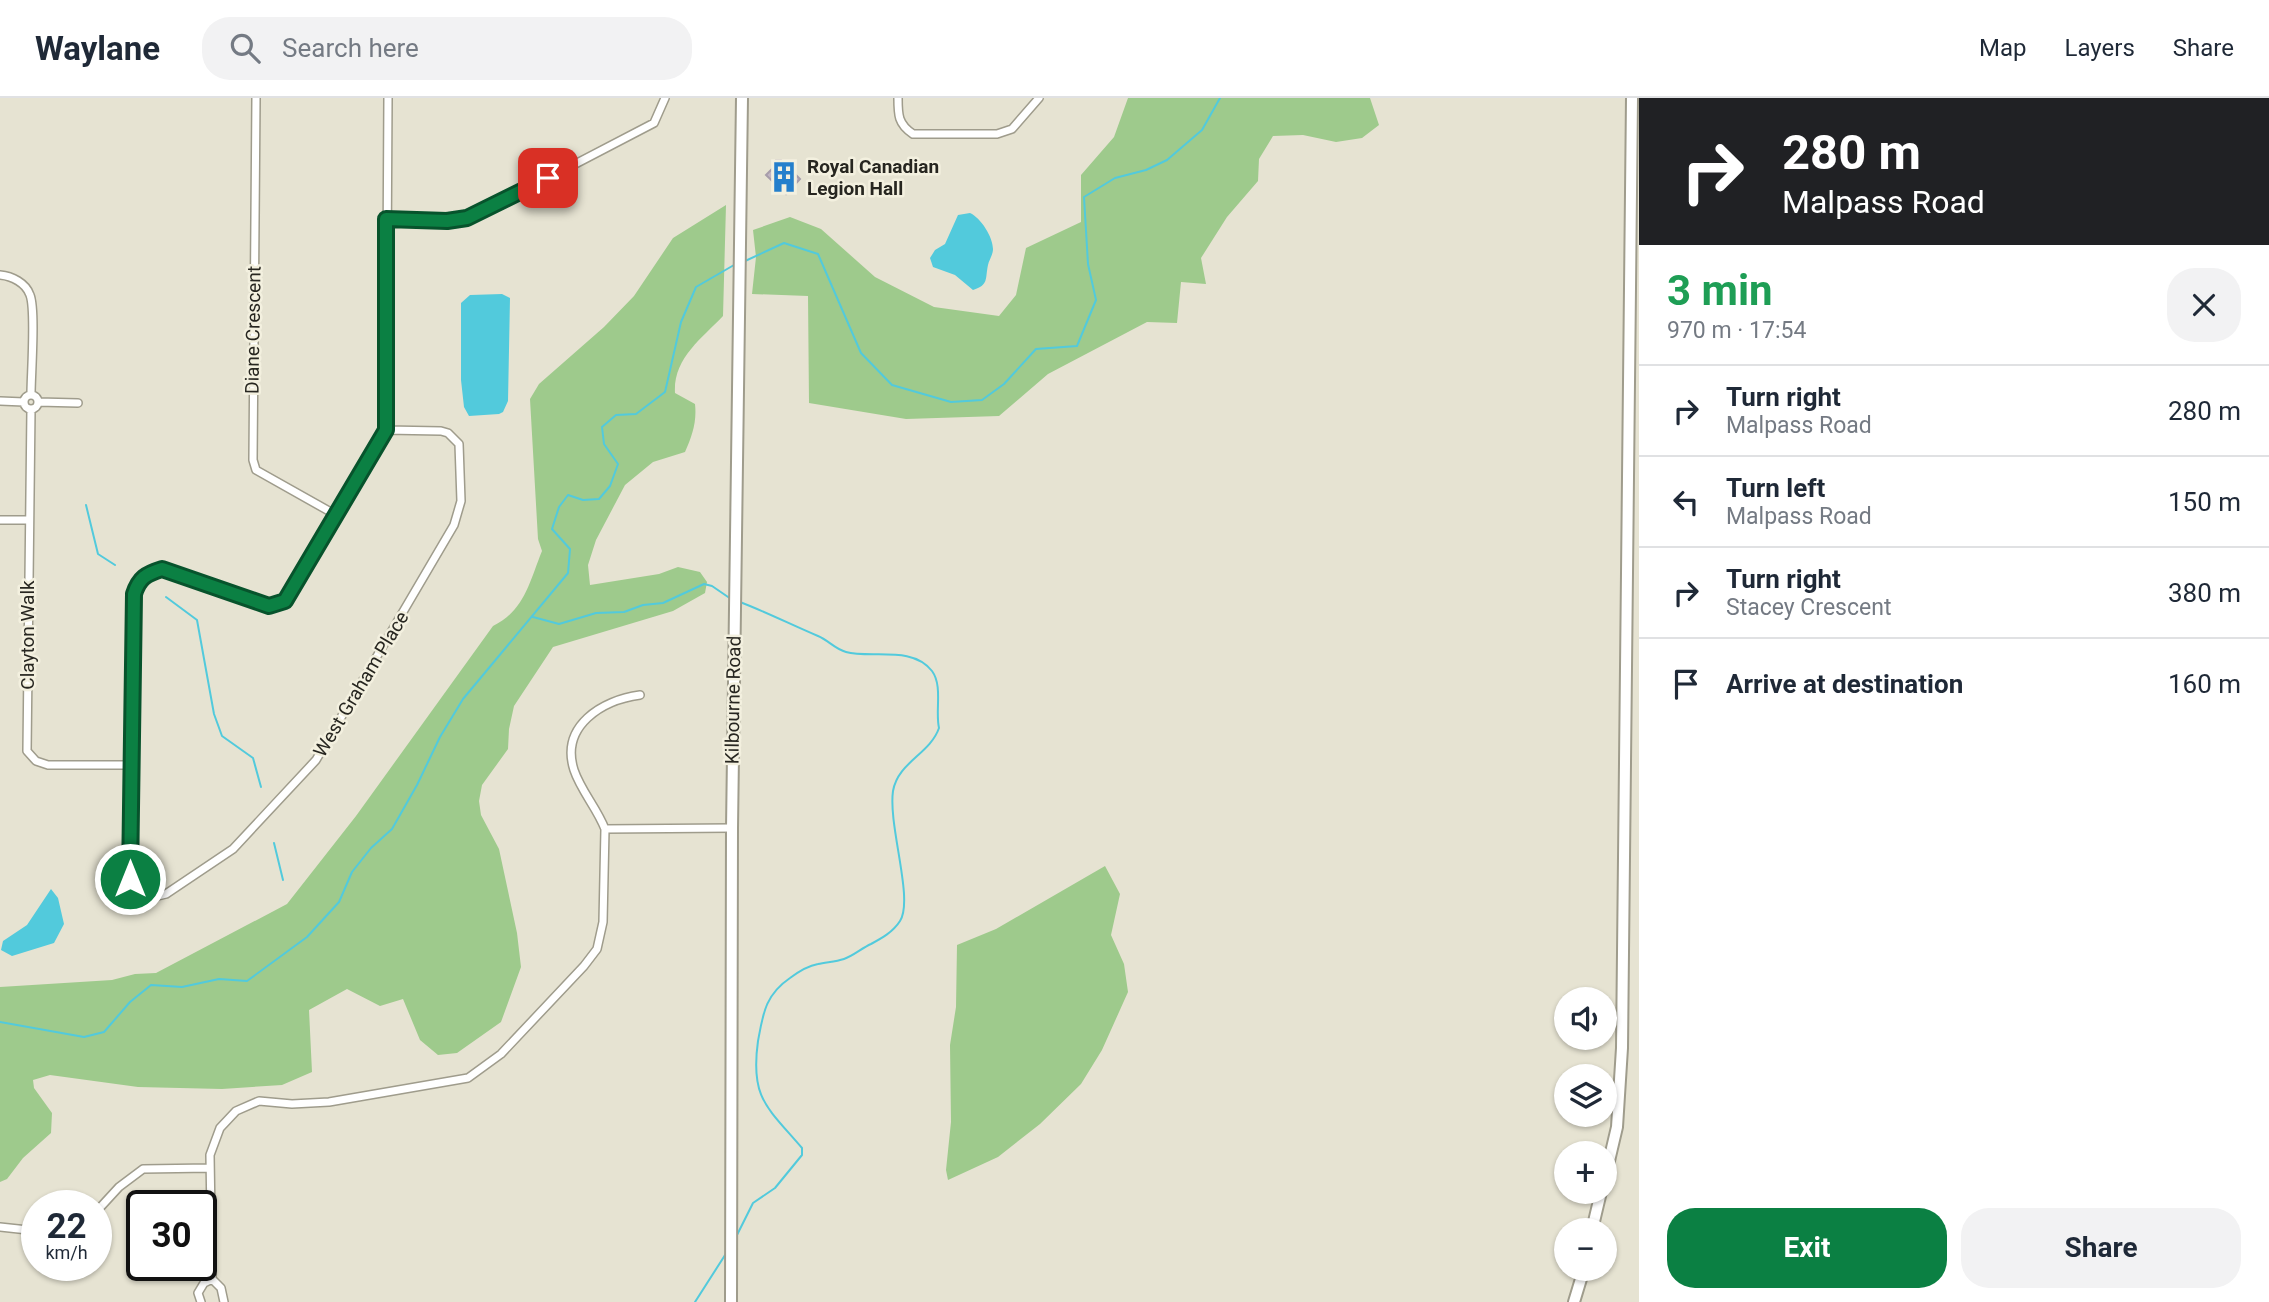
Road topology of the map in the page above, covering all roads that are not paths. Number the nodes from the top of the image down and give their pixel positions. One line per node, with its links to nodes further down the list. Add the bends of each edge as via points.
1 (256, 98): 17 (street, Diane Crescent, via 253,460 256,470)
2 (388, 98): 8 (street)
3 (665, 98): 8 (street, via 654,123 485,211 447,221)
4 (742, 98): 22 (street, Kilbourne Road)
5 (898, 98): 6 (street, via 898,119 913,134 997,134 1012,129)
6 (1039, 98)
7 (1632, 98): 24 (street, via 1622,1048)
8 (386, 219): 16 (street)
9 (0, 275): 10 (street, via 10,275 30,295)
10 (31, 394): 12 (street); 13 (street)
11 (0, 401): 12 (street)
12 (24, 402): 15 (street)
13 (38, 402): 14 (street); 15 (street)
14 (78, 403)
15 (31, 409): 19 (street, Clayton Walk)
16 (386, 430): 17 (street); 21 (street, West Graham Place, via 448,433 459,444 461,501 432,566 316,760 233,849 166,894 137,901 130,879)
17 (336, 515): 21 (street, via 285,601 269,606 162,569 138,582 134,594)
18 (0, 520): 19 (street)
19 (28, 520): 21 (street, Clayton Walk, via 27,751 48,765)
20 (640, 695): 23 (street, via 611,702 590,714 574,731 570,755 575,772)
21 (131, 765)
22 (732, 828): 23 (street); 35 (street, Kilbourne Road)
23 (605, 829): 25 (street, via 603,922 597,949 501,1054 468,1079 328,1102 259,1101 236,1111 220,1128)
24 (1614, 1141)
25 (210, 1168): 26 (street); 27 (street, via 143,1169)
26 (210, 1190)
27 (112, 1196)
28 (0, 1227): 29 (street)
29 (21, 1229)
30 (208, 1281): 33 (street, via 198,1293)
31 (214, 1281): 34 (street, via 221,1288)
32 (1580, 1281): 36 (street)
33 (201, 1302)
34 (223, 1302)
35 (731, 1302)
36 (1574, 1302)

